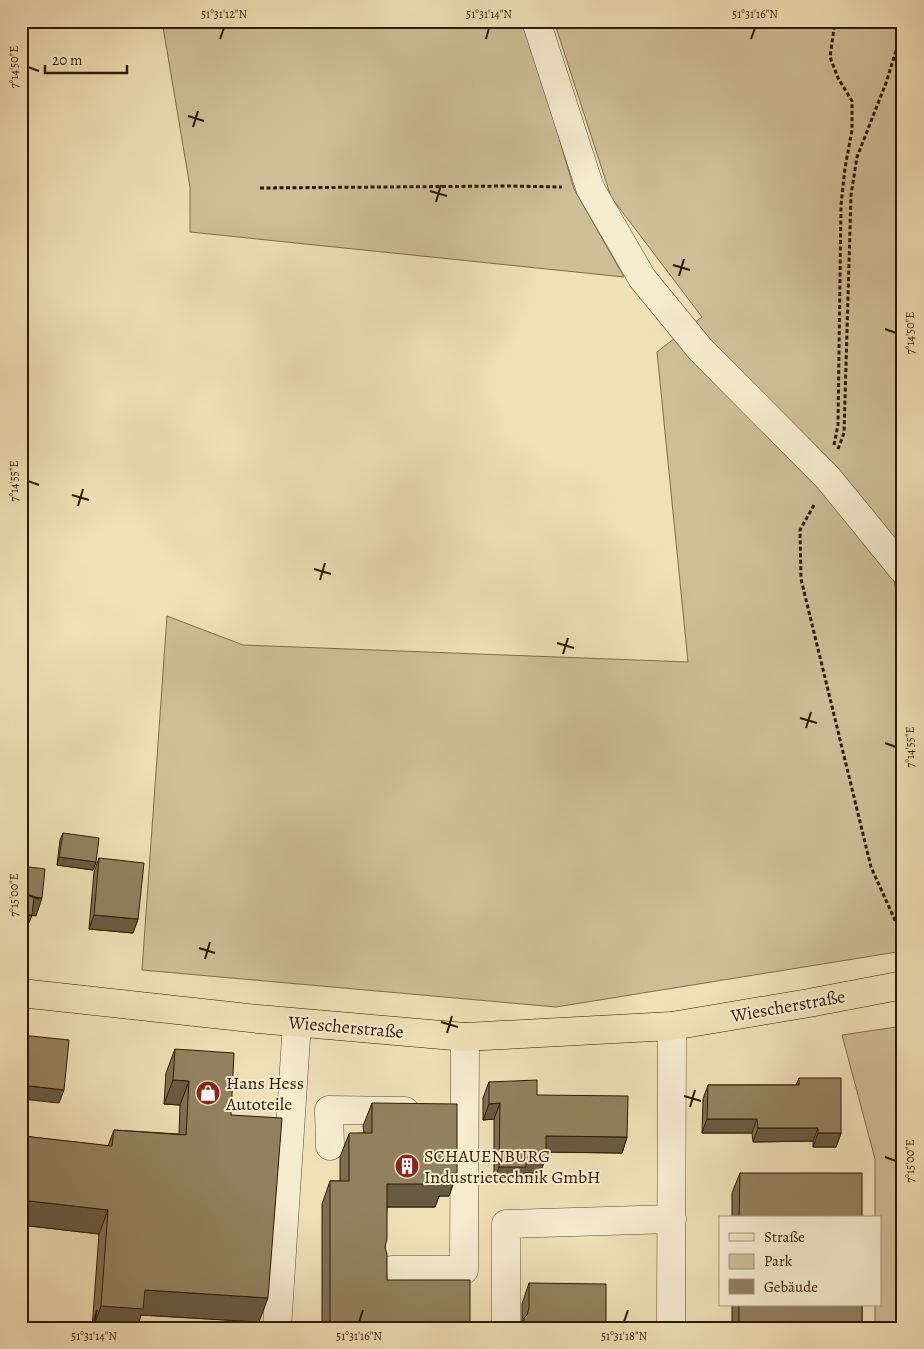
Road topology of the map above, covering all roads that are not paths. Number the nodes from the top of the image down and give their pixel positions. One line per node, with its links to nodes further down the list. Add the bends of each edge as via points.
1 (536, 21): 2 (street, via 590,188 642,278 700,348 828,478)
2 (903, 570)
3 (903, 985): 6 (main road, Wiescherstraße)
4 (21, 993): 5 (main road, Wiescherstraße)
5 (297, 1023): 7 (main road, Wiescherstraße); 12 (street)
6 (672, 1026): 7 (main road, Wiescherstraße); 10 (street)
7 (465, 1037): 8 (street)
8 (445, 1111): 9 (street, via 329,1110); 11 (street, via 464,1270)
9 (330, 1146)
10 (672, 1219): 13 (street, via 506,1224); 14 (street)
11 (392, 1270)
12 (277, 1328)
13 (506, 1328)
14 (671, 1328)

